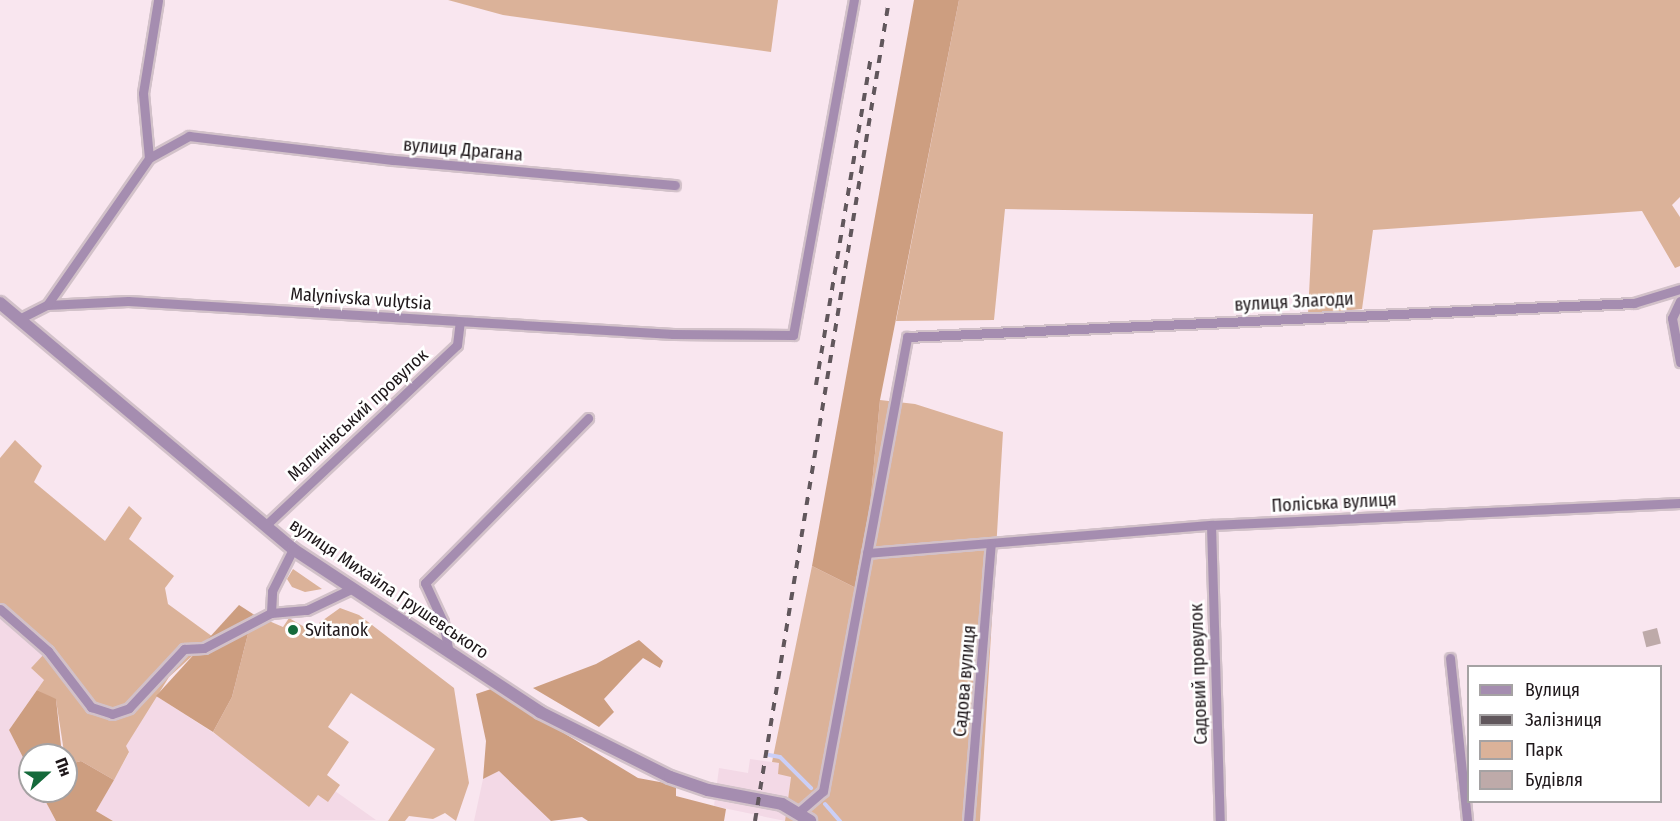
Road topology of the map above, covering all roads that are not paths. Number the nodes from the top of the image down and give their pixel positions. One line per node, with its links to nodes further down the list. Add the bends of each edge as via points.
1 (158, 0): 3 (street, via 143,93)
2 (854, 0): 10 (street, Malynivska vulytsia, via 793,335 673,334)
3 (148, 158): 4 (street, вулиця Драгана, via 189,136 393,160); 8 (street)
4 (675, 185)
5 (1680, 289): 18 (street, вулиця Злагоди, via 1635,303 907,337)
6 (1680, 301): 11 (street, via 1672,318)
7 (0, 303): 9 (street, вулиця Михайла Грушевського)
8 (47, 305): 9 (street); 10 (street, Malynivska vulytsia, via 128,301)
9 (19, 319): 14 (street, вулиця Михайла Грушевського)
10 (460, 322): 14 (street, Малинівський провулок, via 457,345)
11 (1680, 362)
12 (588, 418): 22 (street, via 425,583 443,622)
13 (1680, 503): 15 (street, Поліська вулиця)
14 (266, 525): 17 (street, вулиця Михайла Грушевського)
15 (1211, 525): 16 (street, Поліська вулиця); 27 (street, Садовий провулок)
16 (991, 544): 18 (street, Поліська вулиця); 26 (street, Садова вулиця)
17 (293, 549): 19 (street, вулиця Михайла Грушевського); 21 (street, via 272,591)
18 (867, 553): 24 (street, via 823,791)
19 (351, 589): 21 (street, via 307,610); 22 (street, вулиця Михайла Грушевського)
20 (0, 609): 21 (street, via 48,651 91,707 112,714 129,708 184,649 204,648)
21 (271, 613)
22 (449, 653): 24 (street, вулиця Михайла Грушевського, via 540,712 670,777)
23 (1450, 658): 28 (street)
24 (800, 811): 25 (street)
25 (810, 821)
26 (968, 821)
27 (1220, 821)
28 (1467, 821)

